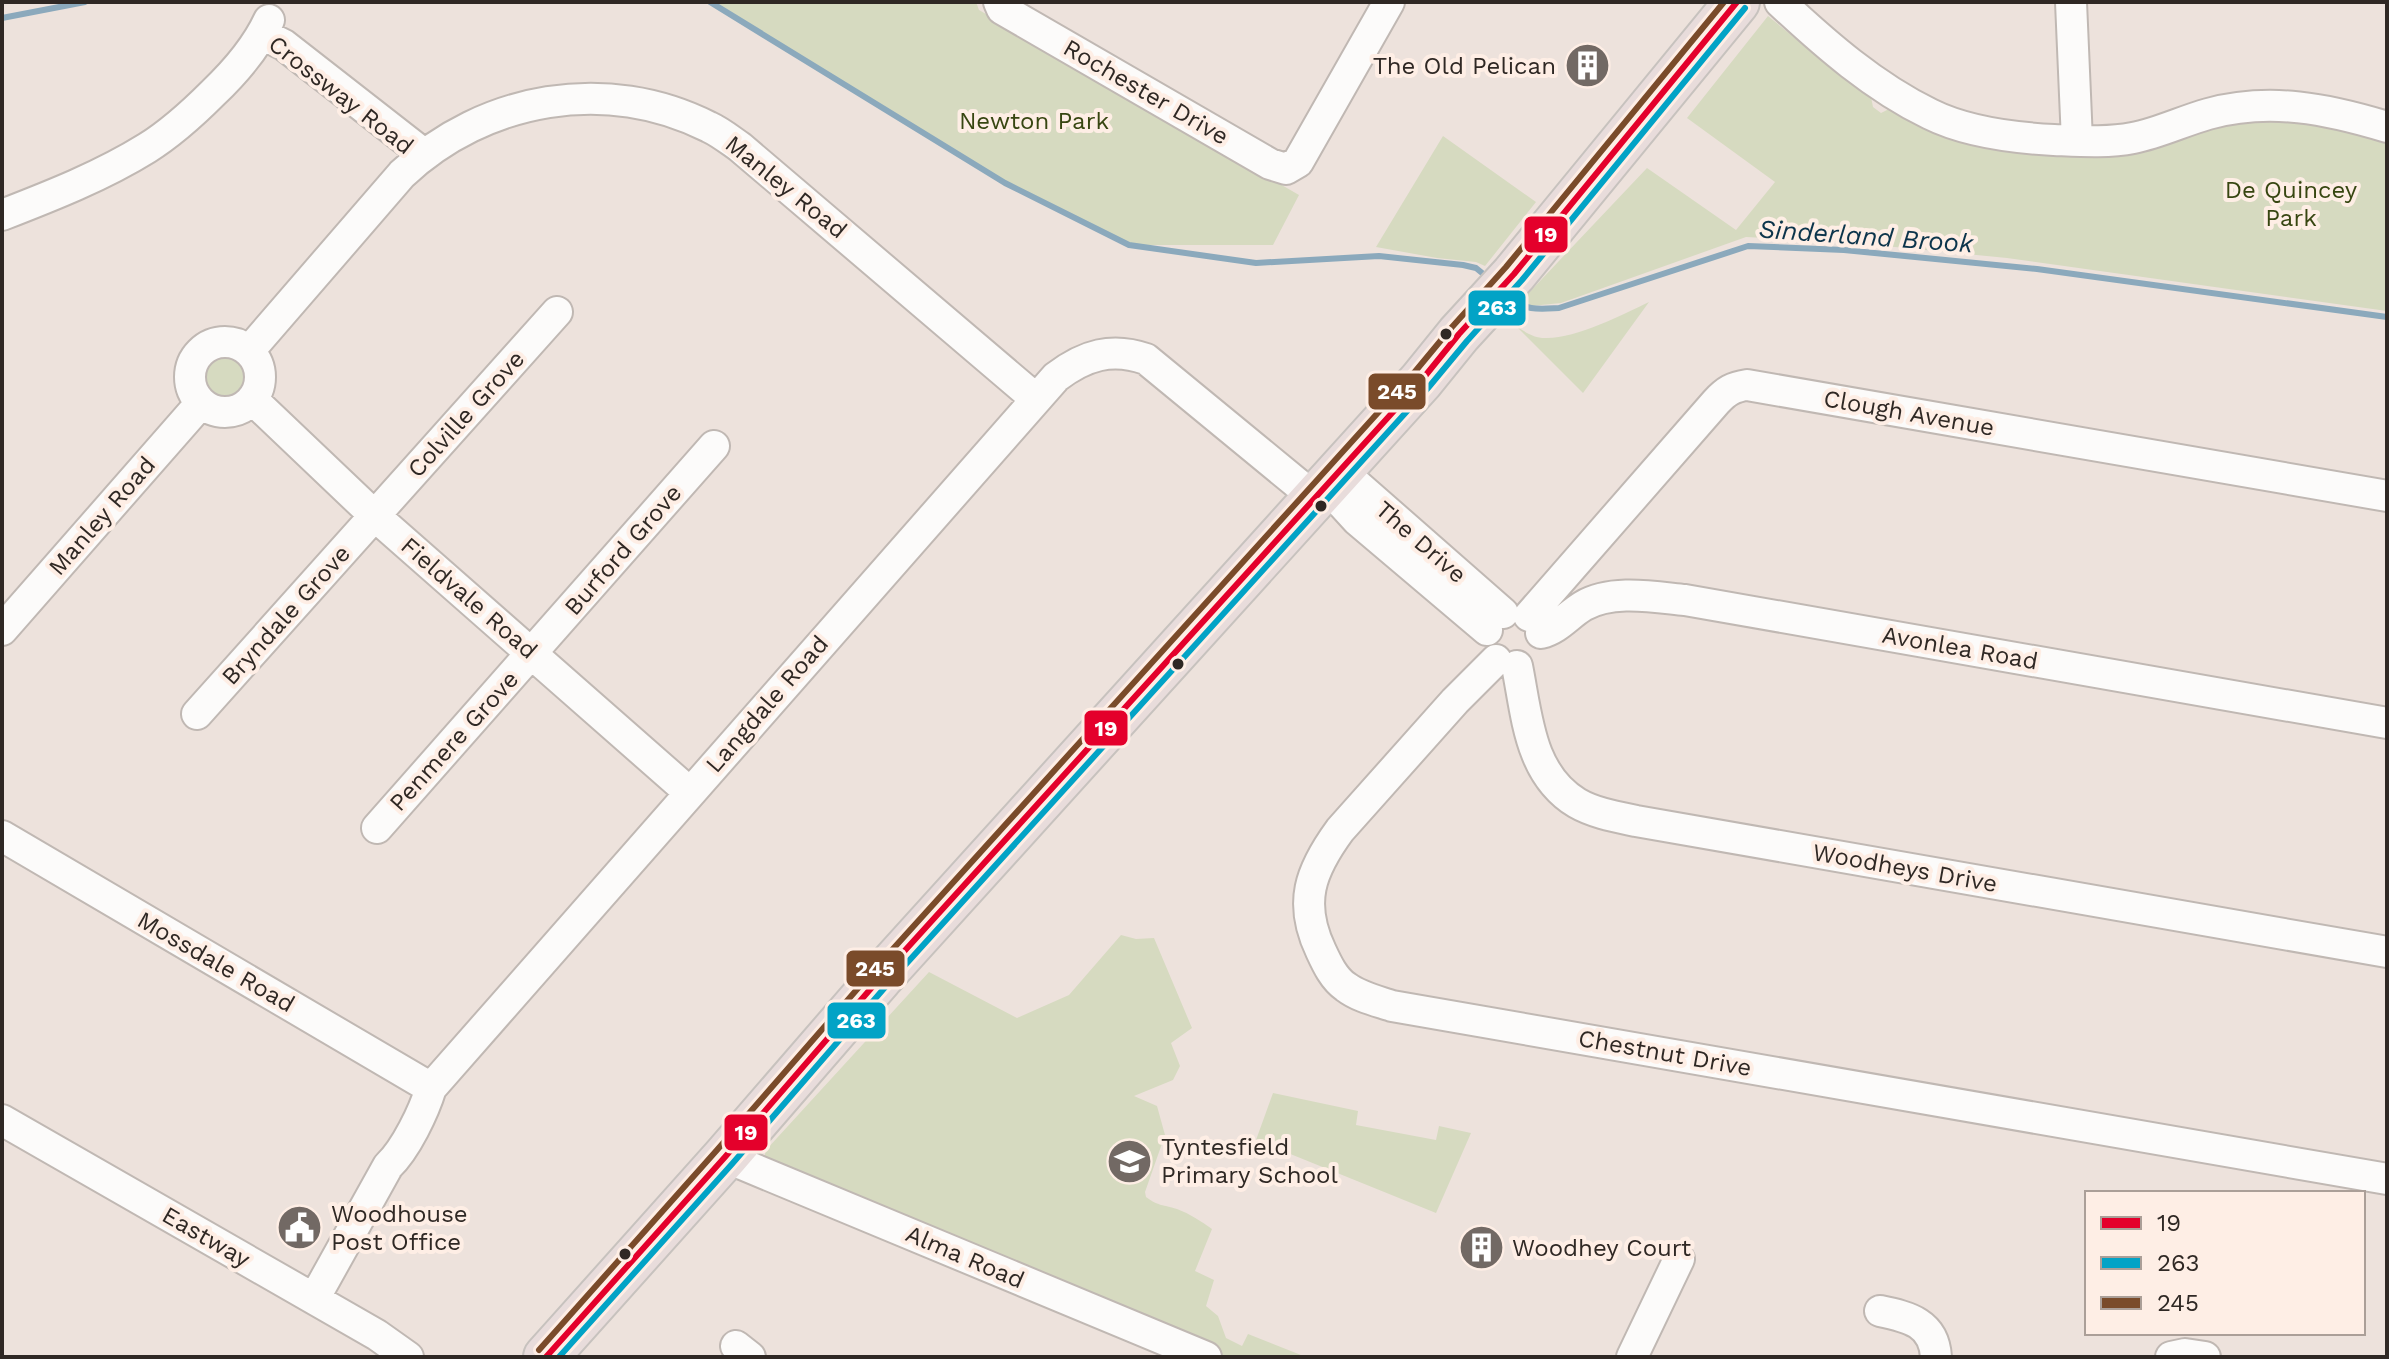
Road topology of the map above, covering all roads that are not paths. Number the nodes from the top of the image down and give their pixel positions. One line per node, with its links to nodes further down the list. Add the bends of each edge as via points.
1 (998, 2): 5 (street, Rochester Drive, via 1002,9 1286,169 1298,162)
2 (1737, 2): 16 (highway, via 1502,287)
3 (1780, 2): 7 (street, via 1823,43 1932,115 2019,138)
4 (2071, 2): 7 (street)
5 (1382, 4)
6 (2387, 127): 7 (street, via 2339,113 2262,106 2211,113 2132,138)
7 (2077, 141)
8 (420, 157): 9 (street, Crossway Road, via 416,148 266,27 231,76 148,148); 11 (street, Manley Road); 13 (street, Manley Road, via 476,122 545,101 607,99 680,113 740,147)
9 (2, 215)
10 (557, 312): 18 (street, Colville Grove)
11 (249, 351): 12 (street, via 259,369); 14 (street, via 226,342 203,349 190,369)
12 (252, 399): 14 (street, via 221,412); 18 (street, Fieldvale Road)
13 (1036, 399): 16 (street, Langdale Road, via 1064,371 1092,355 1113,352 1146,359); 26 (street, Langdale Road)
14 (201, 403): 21 (street, Manley Road)
15 (714, 446): 22 (street, Burford Grove)
16 (1319, 494): 19 (street, The Drive); 19 (street, The Drive, via 1320,515); 20 (street, The Drive); 32 (highway, via 880,978)
17 (2387, 496): 20 (street, Clough Avenue, via 1747,385 1725,392)
18 (375, 516): 22 (street, Fieldvale Road); 24 (street, Bryndale Grove)
19 (1357, 520): 20 (street, The Drive)
20 (1515, 623): 23 (street, Woodheys Drive, via 1487,647); 23 (street, Clough Avenue, via 1541,641 1531,660); 25 (street, Avonlea Road, via 1551,631 1602,599 1670,599)
21 (2, 630)
22 (532, 654): 26 (street, Fieldvale Road); 27 (street, Penmere Grove)
23 (1506, 663): 29 (street, Woodheys Drive, via 1538,759 1578,804 1603,813); 33 (street, Chestnut Drive, via 1455,701 1323,853 1309,889 1309,914 1325,960 1345,986 1392,1006)
24 (197, 714)
25 (2387, 723)
26 (689, 792): 30 (street, Langdale Road)
27 (377, 828)
28 (2, 836): 30 (street, Mossdale Road)
29 (2387, 952)
30 (431, 1088): 35 (street, Langdale Road, via 397,1158)
31 (2, 1120): 35 (street, Eastway)
32 (725, 1157): 38 (highway); 39 (street, Alma Road)
33 (2387, 1179)
34 (1679, 1259): 40 (street)
35 (314, 1299): 37 (street, Eastway)
36 (1880, 1311): 41 (street, via 1925,1328)
37 (408, 1357)
38 (546, 1357)
39 (1206, 1357)
40 (1632, 1357)
41 (1936, 1357)
42 (2171, 1357): 43 (street)
43 (2205, 1357)

